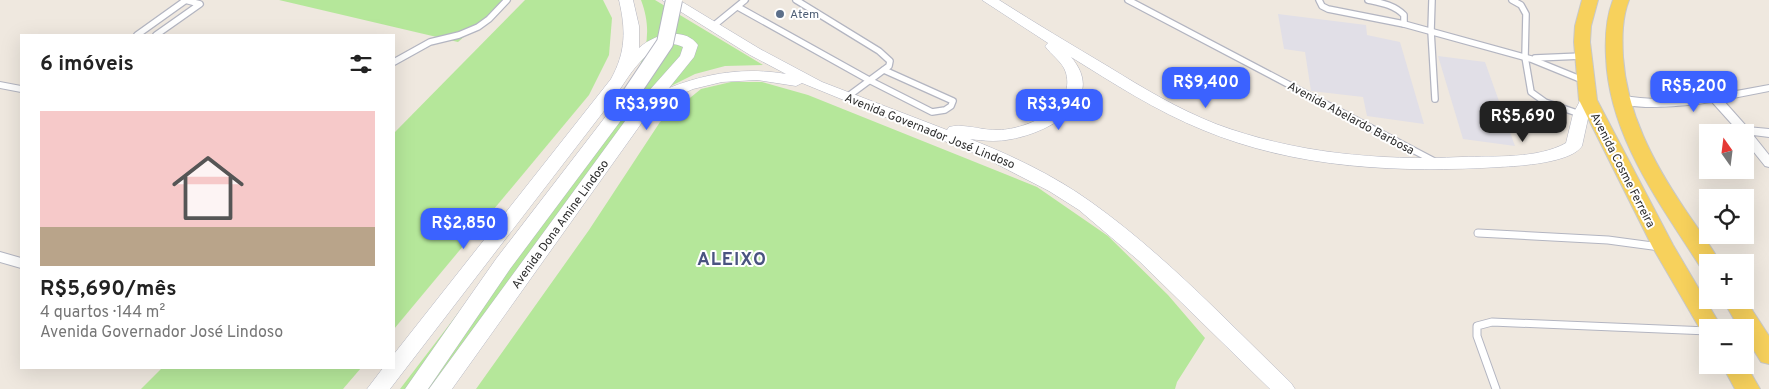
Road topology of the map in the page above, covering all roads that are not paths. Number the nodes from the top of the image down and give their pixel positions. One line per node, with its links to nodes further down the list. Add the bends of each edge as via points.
1 (186, 0): 21 (lane); 22 (lane, via 200,4)
2 (507, 0): 25 (lane, via 478,27 430,42)
3 (626, 0): 26 (main road, via 632,47)
4 (669, 0): 18 (main road, Avenida Governador José Lindoso)
5 (674, 0): 59 (main road, bridge, via 664,43 622,107 503,264)
6 (745, 0): 16 (lane)
7 (796, 0): 27 (lane, via 879,51 890,61)
8 (989, 0): 19 (main road)
9 (1128, 0): 45 (lane, Avenida Abelardo Barbosa)
10 (1319, 0): 17 (lane, via 1328,9)
11 (1368, 0): 17 (lane, via 1398,9 1404,15)
12 (1432, 0): 20 (lane)
13 (1512, 0): 24 (lane, via 1521,4 1526,14)
14 (1590, 0): 23 (main road, Avenida Cosme Ferreira, via 1583,26)
15 (1622, 0): 35 (main road, Avenida Cosme Ferreira, via 1616,19 1613,55)
16 (738, 7): 18 (lane); 28 (lane)
17 (1404, 24): 20 (lane)
18 (712, 27): 30 (main road, Avenida Governador José Lindoso)
19 (1031, 27): 39 (main road, via 1073,71 1075,87 1063,108 1046,122 1013,134 972,135); 45 (main road, via 1155,102 1233,136 1315,156)
20 (1431, 31): 24 (lane); 37 (lane)
21 (138, 34)
22 (157, 34)
23 (1582, 56): 24 (lane); 34 (main road, Avenida Cosme Ferreira)
24 (1528, 58): 34 (lane); 34 (lane, via 1531,92 1545,102)
25 (395, 61)
26 (625, 70): 38 (main road, via 649,44 658,40 678,38 691,45 687,57); 55 (main road)
27 (884, 70): 28 (lane); 28 (lane, via 953,101 951,106 932,112)
28 (869, 80): 33 (lane)
29 (0, 85): 32 (street)
30 (817, 85): 33 (main road, Avenida Governador José Lindoso); 38 (main road, Avenida Dona Amine Lindoso, via 774,76 737,74 680,88)
31 (1769, 88): 36 (street)
32 (20, 89)
33 (847, 97): 39 (main road, Avenida Governador José Lindoso)
34 (1585, 98): 45 (main road, via 1574,146 1560,153); 47 (main road, Avenida Cosme Ferreira)
35 (1619, 98): 36 (street, via 1646,103); 48 (main road, Avenida Cosme Ferreira, via 1649,166)
36 (1715, 98): 40 (street)
37 (1435, 99)
38 (645, 106): 60 (main road, Avenida Dona Amine Lindoso)
39 (920, 124): 61 (main road, Avenida Governador José Lindoso, via 1019,167 1085,206 1146,256)
40 (1737, 124)
41 (1754, 132): 42 (street)
42 (1769, 133)
43 (1754, 144): 44 (street)
44 (1769, 163)
45 (1442, 165)
46 (1478, 233): 47 (lane, via 1608,240)
47 (1664, 248): 52 (main road, Avenida Cosme Ferreira)
48 (1704, 254)
49 (0, 257): 50 (street)
50 (20, 263)
51 (1740, 309): 54 (main road)
52 (1706, 319)
53 (1699, 331): 62 (lane, via 1492,322 1477,326 1477,336)
54 (1769, 355)
55 (395, 367)
56 (394, 369): 58 (main road)
57 (1739, 374): 63 (main road)
58 (378, 389)
59 (416, 389)
60 (440, 389)
61 (1284, 389)
62 (1496, 389)
63 (1748, 389)

